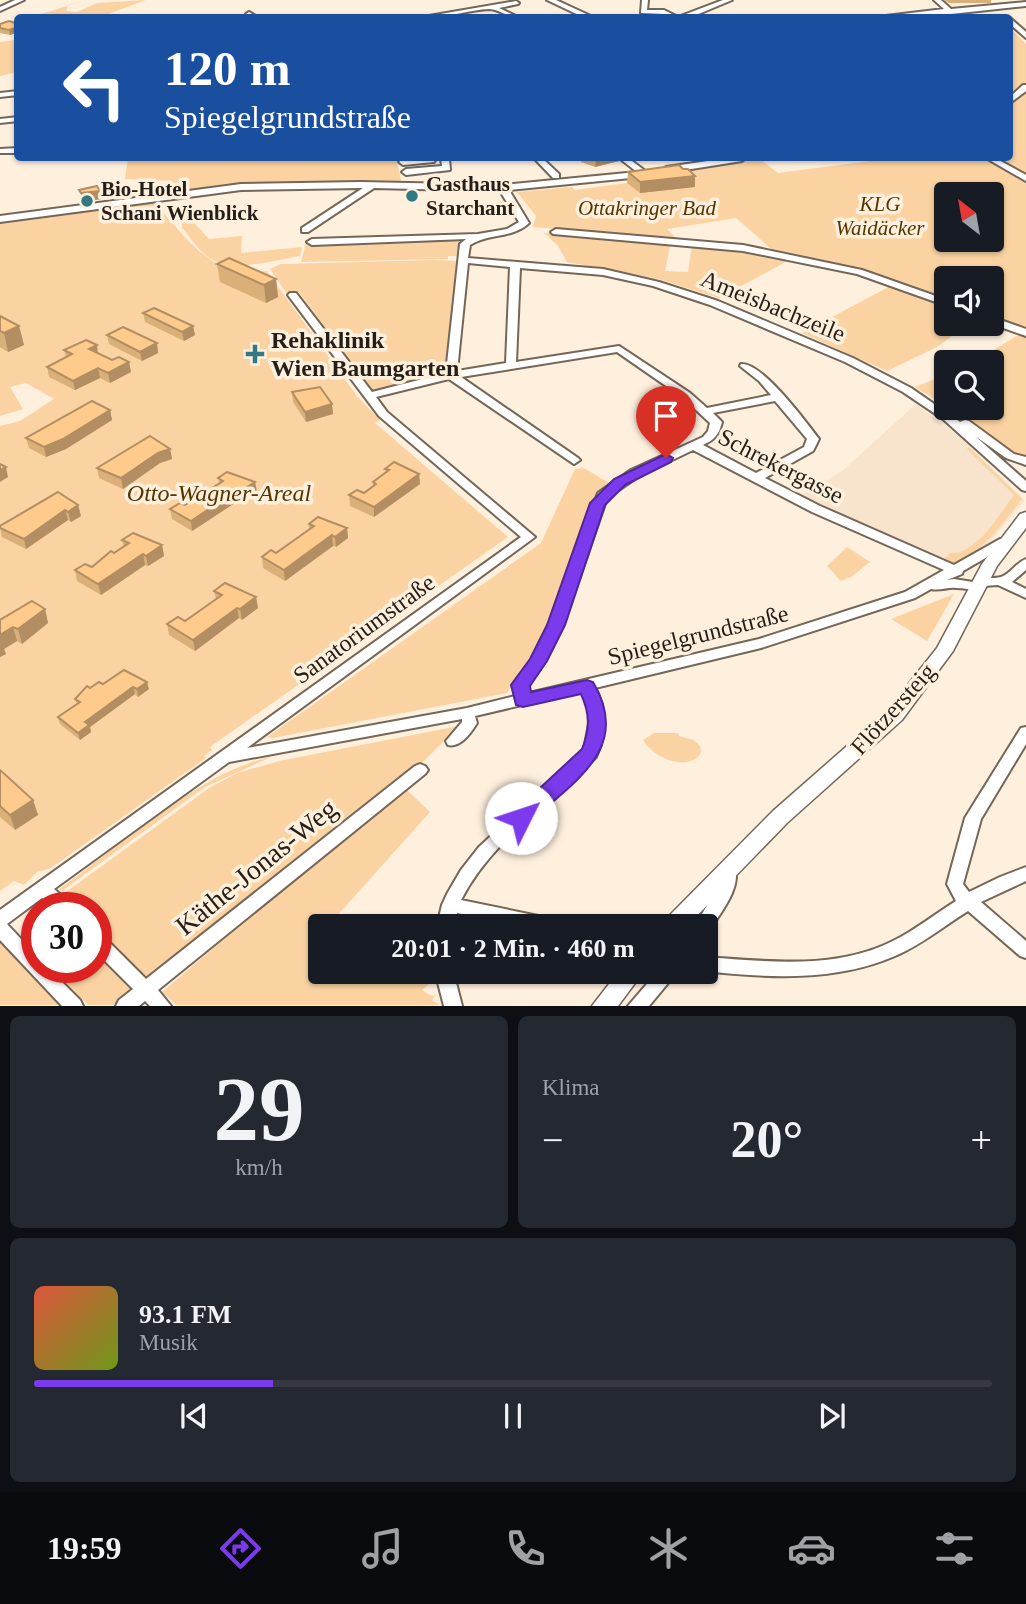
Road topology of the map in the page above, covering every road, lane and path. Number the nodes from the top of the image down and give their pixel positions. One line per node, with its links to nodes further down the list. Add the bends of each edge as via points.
1 (21, 0): 9 (street)
2 (550, 0): 14 (street)
3 (643, 0): 15 (street, via 645,12)
4 (729, 0): 16 (street)
5 (937, 0): 11 (street)
6 (516, 4): 8 (street)
7 (1026, 4): 10 (street)
8 (495, 8): 12 (street); 13 (street)
9 (0, 9)
10 (1002, 9): 11 (street); 18 (street)
11 (951, 12): 17 (street)
12 (449, 14)
13 (508, 14)
14 (583, 14)
15 (672, 14)
16 (690, 14)
17 (934, 14)
18 (1006, 14)
19 (1013, 23): 20 (street)
20 (1026, 36)
21 (421, 161): 27 (street)
22 (448, 161): 27 (street, via 447,167)
23 (541, 161): 30 (street)
24 (627, 161): 28 (street)
25 (722, 161): 28 (street)
26 (995, 161): 29 (street)
27 (403, 164): 32 (street)
28 (644, 173): 30 (street)
29 (1026, 178)
30 (558, 179): 33 (street)
31 (372, 185): 32 (street); 34 (street, via 227,188); 35 (street)
32 (405, 187): 33 (street)
33 (503, 188): 37 (street, via 524,223 513,231)
34 (0, 219)
35 (305, 230)
36 (556, 232): 42 (street, via 743,248 869,275)
37 (479, 236): 38 (street); 39 (street, via 465,244)
38 (312, 242)
39 (464, 260): 40 (street, Ameisbachzeile); 47 (street)
40 (515, 263): 45 (street); 50 (street, Ameisbachzeile, via 603,272 704,299 866,368)
41 (293, 295): 48 (street)
42 (934, 298)
43 (1004, 325): 44 (street)
44 (1026, 333)
45 (512, 366): 47 (street); 51 (street, Schrekergasse, via 625,351)
46 (745, 366): 49 (street)
47 (451, 375): 48 (street); 55 (street)
48 (369, 396): 72 (street, Sanatoriumstraße, via 383,414 529,537)
49 (778, 397): 51 (street); 57 (street, via 813,443)
50 (934, 409)
51 (706, 411): 54 (street, Schrekergasse, via 716,429)
52 (950, 420): 58 (street, Ameisbachzeile)
53 (956, 420): 56 (street, via 1010,456)
54 (695, 446): 57 (street, Schrekergasse); 68 (street, via 635,473 603,496 556,625 520,685)
55 (574, 460)
56 (1026, 461)
57 (756, 478): 62 (street, Schrekergasse)
58 (1026, 487)
59 (1024, 519): 60 (main road, Flötzersteig)
60 (1004, 542): 62 (street, Spiegelgrundstraße); 64 (main road, Flötzersteig)
61 (1026, 563): 63 (street)
62 (957, 571): 65 (street, Spiegelgrundstraße)
63 (1003, 582): 64 (street, Spiegelgrundstraße); 66 (street)
64 (979, 584): 65 (street, Spiegelgrundstraße); 74 (main road, Flötzersteig, via 944,651 895,715)
65 (929, 587): 67 (street, Spiegelgrundstraße, via 824,626)
66 (1026, 594)
67 (587, 687): 68 (street, Spiegelgrundstraße); 79 (street, via 598,711 591,753 489,848)
68 (523, 700): 69 (street, Spiegelgrundstraße)
69 (467, 713): 71 (street, via 470,723); 72 (street, Spiegelgrundstraße)
70 (1026, 732): 78 (street, via 973,818 955,884)
71 (453, 741)
72 (227, 757): 76 (street, Sanatoriumstraße)
73 (420, 770): 94 (street, Käthe-Jonas-Weg)
74 (728, 868): 82 (main road, Flötzersteig); 83 (street, via 727,886)
75 (1026, 874): 78 (street)
76 (43, 888): 77 (street); 84 (street, Sanatoriumstraße)
77 (47, 892)
78 (967, 900): 87 (street); 89 (street, via 903,943 852,963 801,968)
79 (450, 905): 80 (street); 81 (street)
80 (448, 914)
81 (494, 914)
82 (684, 914)
83 (710, 914)
84 (0, 919)
85 (0, 928): 86 (street)
86 (21, 951)
87 (1026, 951)
88 (112, 956): 94 (street)
89 (718, 965)
90 (52, 983): 95 (street)
91 (447, 984): 98 (street)
92 (619, 984): 99 (main road)
93 (656, 984): 100 (street)
94 (146, 989): 96 (street, Käthe-Jonas-Weg); 97 (street)
95 (74, 1006)
96 (125, 1006)
97 (162, 1006)
98 (453, 1006)
99 (603, 1006)
100 (637, 1006)

